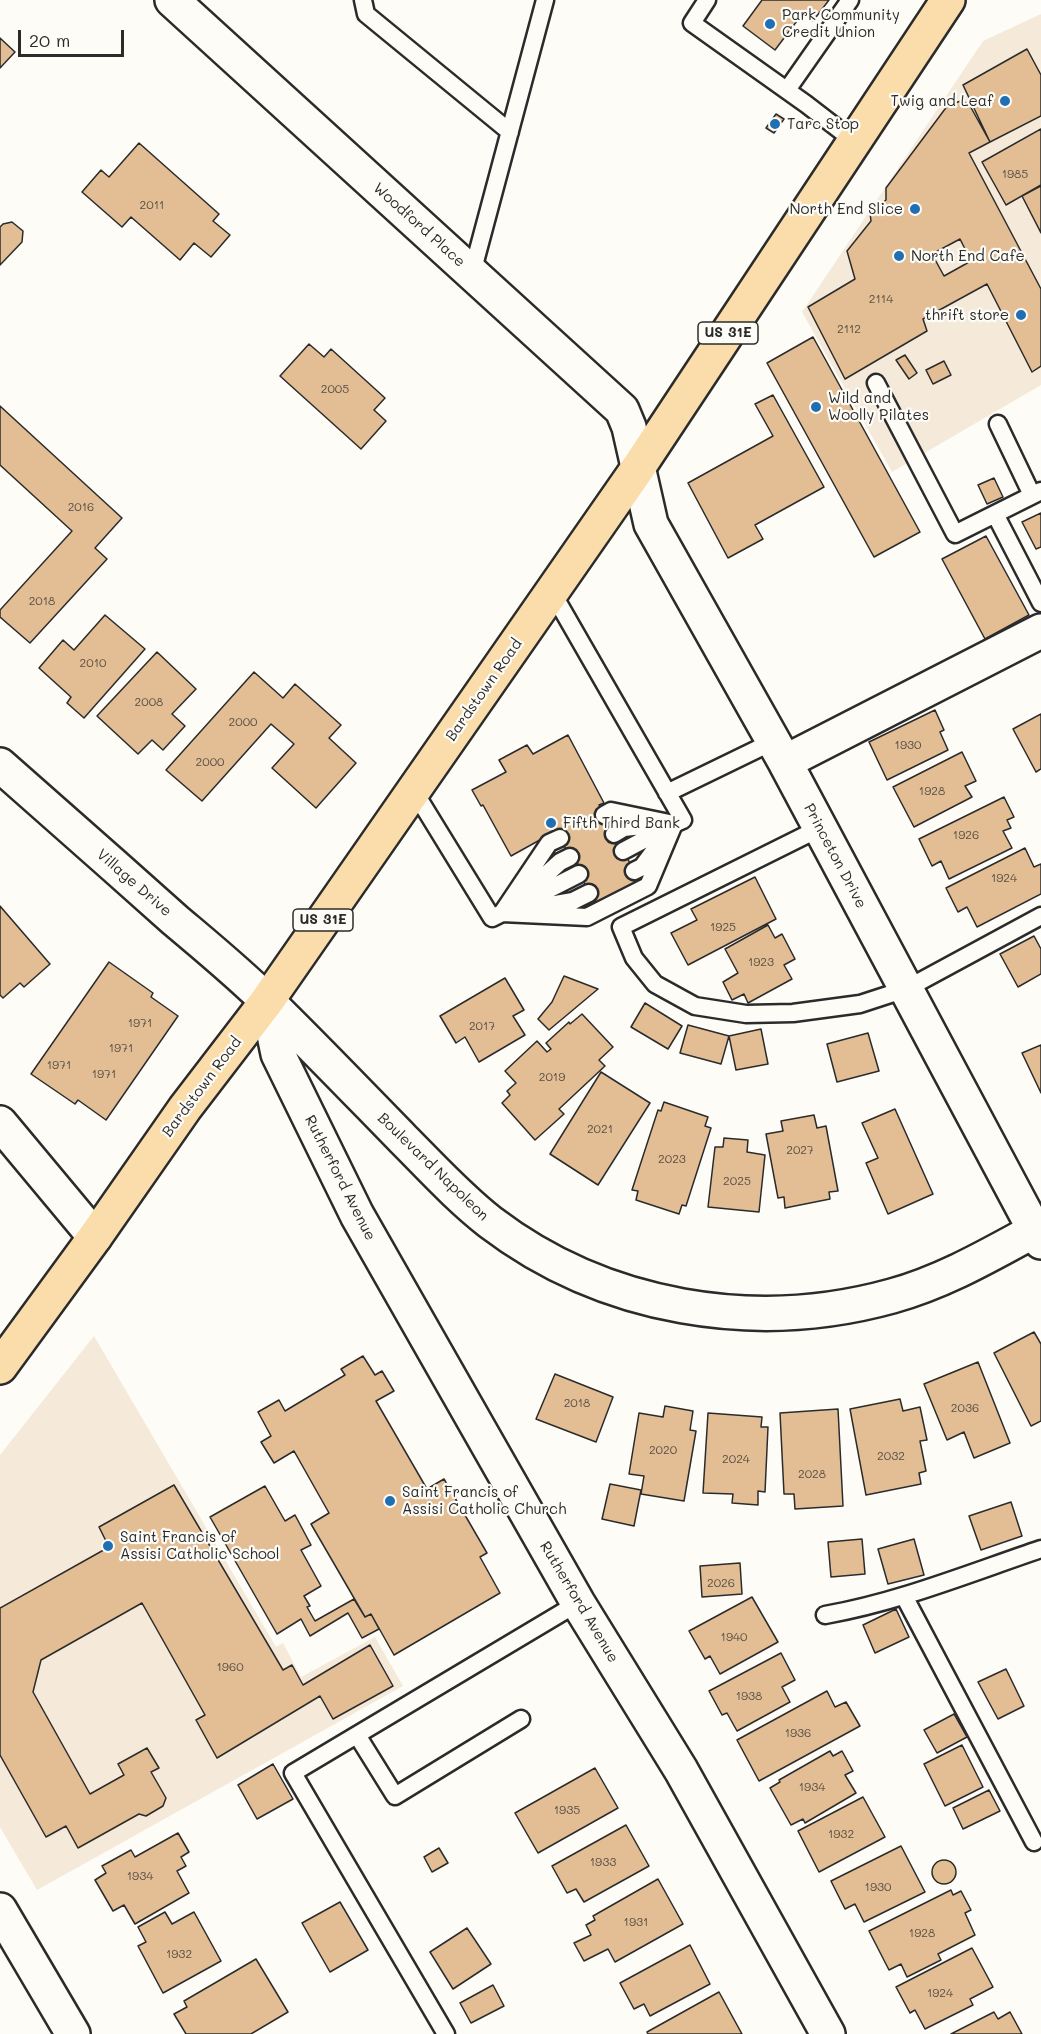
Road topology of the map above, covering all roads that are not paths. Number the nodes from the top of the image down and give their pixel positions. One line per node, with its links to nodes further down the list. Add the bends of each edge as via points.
1 (172, 0): 10 (street, Woodford Place)
2 (363, 0): 8 (lane, via 366,14)
3 (545, 0): 8 (lane)
4 (707, 0): 7 (lane, via 692,22)
5 (850, 0): 7 (lane)
6 (948, 0): 9 (main road, Bardstown Road / US 31E)
7 (787, 90): 9 (lane)
8 (510, 132): 10 (lane)
9 (854, 141): 13 (main road, Bardstown Road / US 31E)
10 (472, 273): 13 (street, Woodford Place, via 622,410)
11 (876, 383): 15 (lane, via 954,534)
12 (998, 424): 14 (lane)
13 (638, 468): 16 (main road, Bardstown Road / US 31E); 19 (street, Princeton Drive, via 651,524)
14 (1037, 493): 15 (lane)
15 (994, 514): 17 (lane)
16 (552, 592): 21 (main road, Bardstown Road / US 31E); 22 (lane)
17 (1041, 603)
18 (1041, 631): 19 (street)
19 (780, 752): 22 (lane); 25 (street, Princeton Drive)
20 (0, 765): 36 (street, Village Drive)
21 (414, 790): 33 (lane, via 492,918); 36 (main road, Bardstown Road / US 31E)
22 (667, 793): 24 (lane)
23 (604, 815): 24 (lane, via 611,811)
24 (678, 822): 26 (lane, via 624,828); 28 (lane); 30 (lane, via 642,867); 33 (lane, via 648,886 587,917)
25 (820, 828): 35 (street, Princeton Drive); 35 (lane, via 621,927 634,958 655,984 694,1006 746,1014 793,1013 860,1004)
26 (614, 834)
27 (560, 838): 33 (lane, via 549,843)
28 (623, 851)
29 (570, 857): 33 (lane)
30 (634, 871)
31 (579, 874): 33 (lane)
32 (590, 893): 33 (lane, via 573,901)
33 (502, 913)
34 (1041, 916): 35 (lane)
35 (906, 989): 38 (street, Princeton Drive)
36 (267, 1001): 38 (street, Boulevard Napoleon, via 463,1200 491,1223 560,1265 641,1297 710,1311 771,1314 850,1306 944,1278); 39 (main road, Bardstown Road / US 31E, via 185,1108); 43 (street, Rutherford Avenue, via 278,1054 357,1215)
37 (0, 1123): 39 (street)
38 (1039, 1233)
39 (95, 1237): 40 (main road, Bardstown Road / US 31E)
40 (0, 1367)
41 (1041, 1549): 42 (lane)
42 (904, 1596): 44 (lane); 47 (lane)
43 (578, 1603): 46 (lane); 51 (street, Rutherford Avenue, via 681,1770)
44 (825, 1615)
45 (521, 1719): 46 (lane, via 395,1796)
46 (357, 1735): 50 (lane, via 293,1773)
47 (1034, 1842)
48 (0, 1911): 49 (street)
49 (73, 2034)
50 (446, 2034)
51 (828, 2034)

